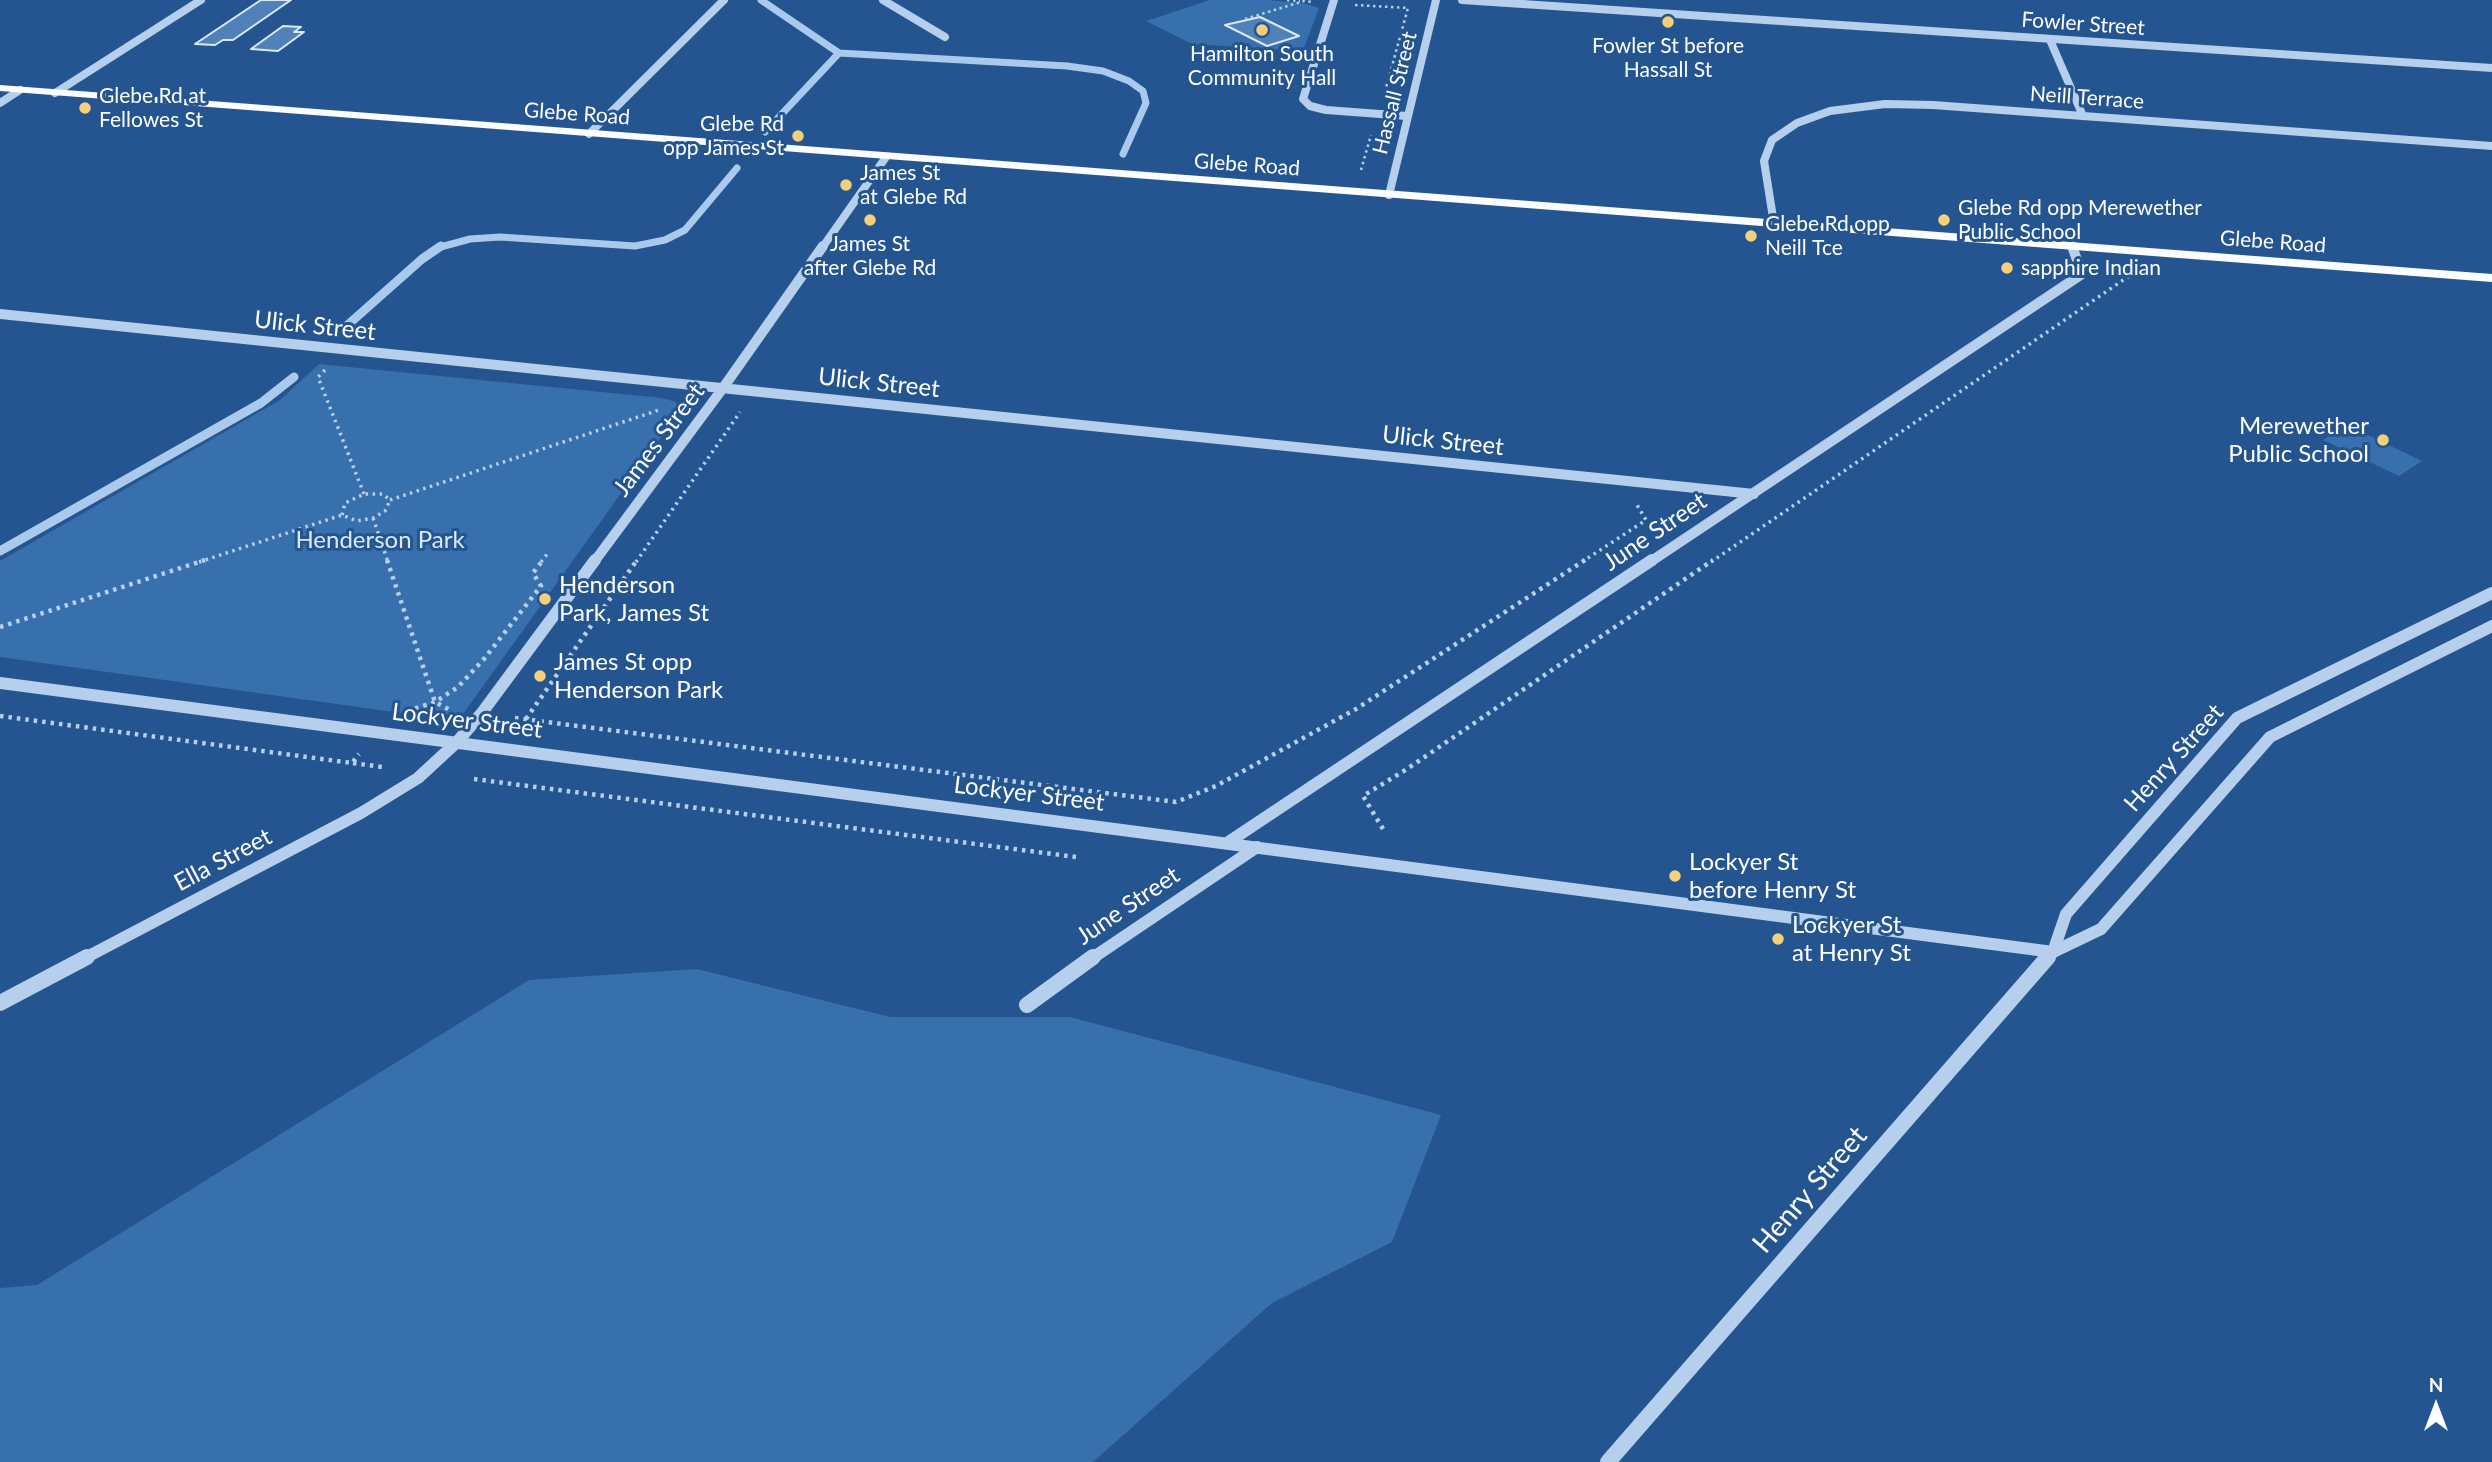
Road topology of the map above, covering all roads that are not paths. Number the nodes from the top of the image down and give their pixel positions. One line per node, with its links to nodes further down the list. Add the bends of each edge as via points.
1 (201, 0): 12 (street)
2 (724, 0): 16 (street)
3 (883, 0): 7 (street)
4 (1334, 0): 14 (street, via 1303,99 1326,110)
5 (1436, 0): 14 (street, Hassall Street)
6 (1462, 0): 8 (street, Fowler Street)
7 (945, 37)
8 (2050, 40): 9 (street, Fowler Street); 15 (street)
9 (2492, 68)
10 (0, 88): 11 (main road, Glebe Road)
11 (20, 90): 12 (main road, Glebe Road); 13 (street)
12 (55, 93): 16 (main road, Glebe Road)
13 (0, 103)
14 (1407, 116): 19 (street, Hassall Street)
15 (2083, 116): 17 (street, Neill Terrace); 20 (street, Neill Terrace, via 1885,104 1830,111 1797,123 1772,140 1764,161)
16 (589, 134): 18 (main road, Glebe Road)
17 (2492, 146)
18 (886, 156): 19 (main road, Glebe Road); 24 (street, James Street)
19 (1389, 195): 20 (main road, Glebe Road)
20 (1774, 223): 21 (main road, Glebe Road)
21 (2072, 246): 22 (main road, Glebe Road); 25 (street, June Street, via 2082,274)
22 (2492, 278)
23 (0, 314): 24 (street, Ulick Street)
24 (723, 388): 25 (street, Ulick Street); 29 (street, James Street)
25 (1754, 494): 30 (street, June Street)
26 (2492, 593): 32 (street, Henry Street, via 2237,718 2066,914)
27 (2492, 626): 32 (street, Henry Street, via 2270,737 2101,929)
28 (0, 683): 29 (street, Lockyer Street)
29 (457, 742): 30 (street, Lockyer Street); 33 (street, Ella Street, via 418,778 361,813)
30 (1227, 843): 31 (street, Lockyer Street)
31 (1257, 848): 32 (street, Lockyer Street); 34 (street, June Street)
32 (2053, 952): 35 (street, Henry Street)
33 (0, 1003)
34 (1027, 1005)
35 (1608, 1462)

